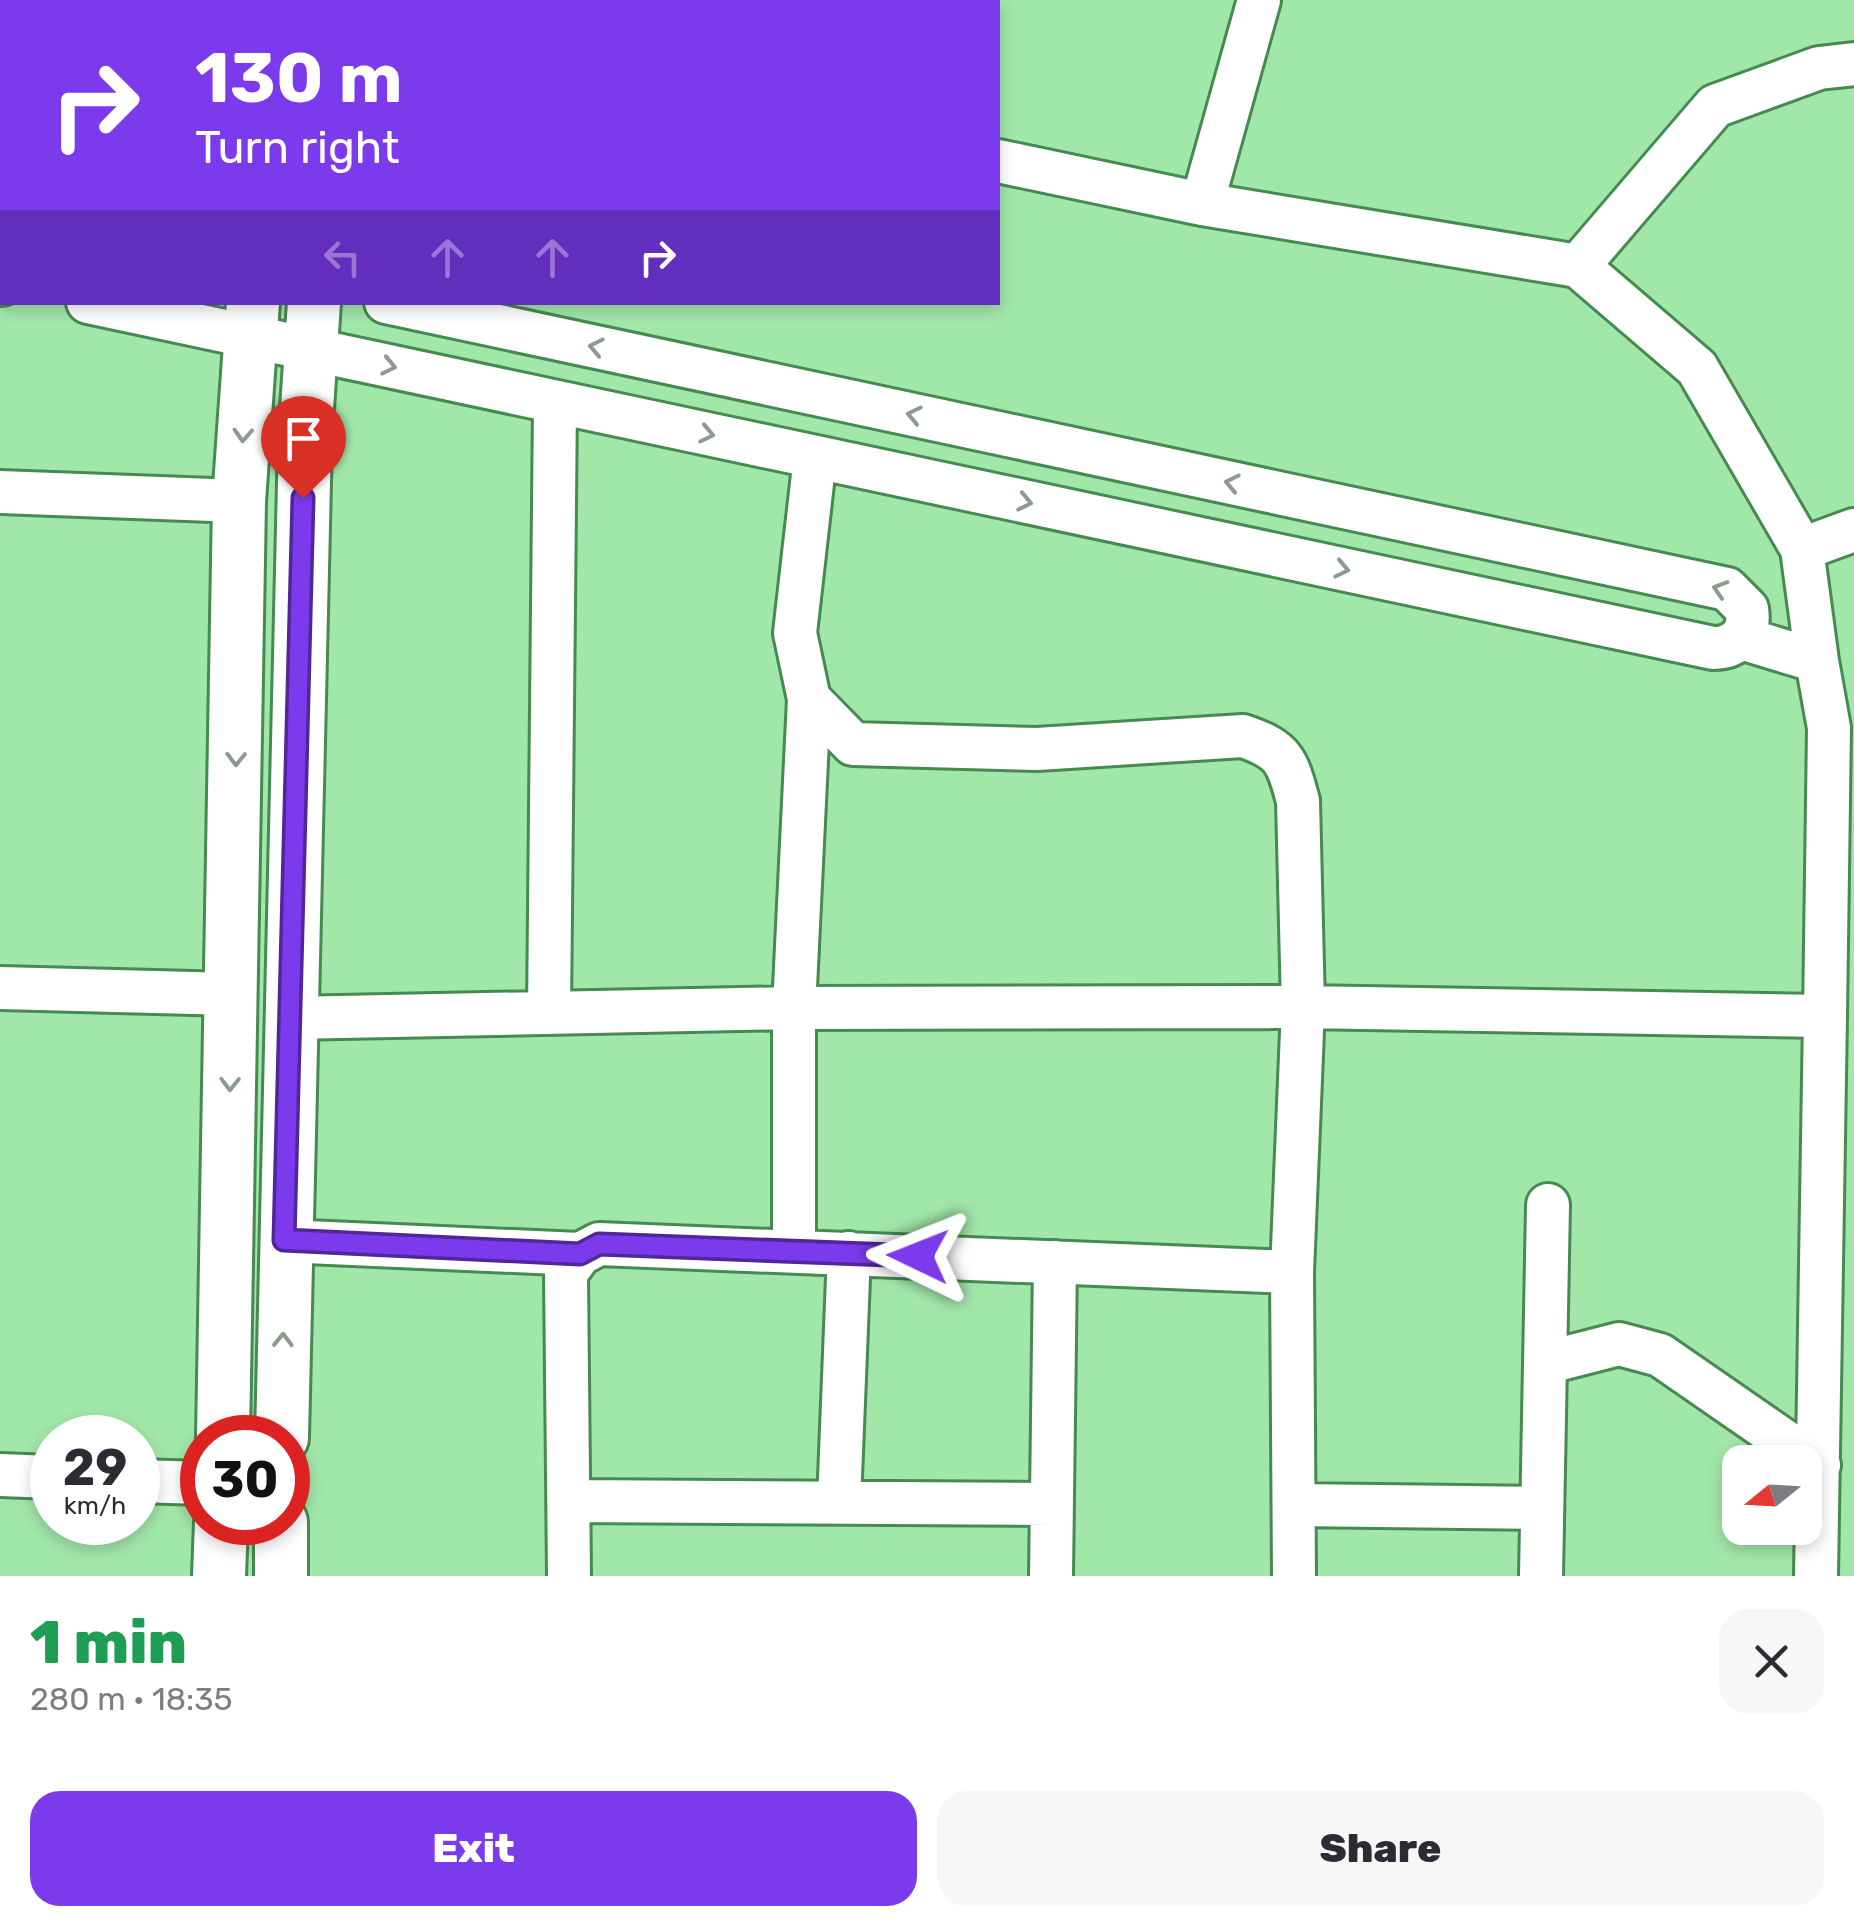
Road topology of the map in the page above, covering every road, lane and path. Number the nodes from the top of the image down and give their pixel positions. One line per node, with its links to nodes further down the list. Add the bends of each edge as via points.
1 (1259, 0): 4 (street)
2 (1854, 64): 5 (street, via 1819,68 1715,106)
3 (1000, 161): 4 (street)
4 (1202, 204): 5 (street)
5 (1578, 266): 15 (street, via 1697,368)
6 (115, 305): 8 (street)
7 (400, 305): 16 (street, one-way to 7, via 1747,609 1726,588)
8 (251, 320): 9 (street); 13 (main road, one-way to 13)
9 (312, 326): 10 (street, one-way to 10); 25 (main road)
10 (555, 402): 11 (street, one-way to 11); 23 (street)
11 (814, 457): 16 (street, one-way to 16, via 1713,648); 18 (street, via 795,634)
12 (0, 492): 13 (street)
13 (239, 502): 20 (main road, one-way to 20)
14 (1854, 530): 15 (street)
15 (1802, 549): 17 (street)
16 (1741, 638): 17 (street)
17 (1817, 661): 24 (street, via 1829,728)
18 (808, 698): 21 (street, via 853,744 1037,749 1242,736 1274,746 1290,768 1298,801); 22 (street)
19 (0, 988): 20 (street)
20 (232, 994): 34 (main road, one-way to 34)
21 (1303, 1007): 22 (street); 24 (street); 32 (street)
22 (794, 1008): 23 (street); 28 (street)
23 (549, 1013): 25 (street)
24 (1825, 1016): 37 (street)
25 (290, 1018): 27 (main road)
26 (1548, 1206): 33 (street)
27 (284, 1240): 29 (street); 35 (main road, one-way to 27)
28 (794, 1252): 29 (street, via 599,1244); 30 (street)
29 (580, 1254): 40 (street, via 566,1273)
30 (849, 1254): 31 (street); 41 (street)
31 (1055, 1262): 32 (street); 42 (street)
32 (1292, 1272): 43 (street)
33 (1545, 1363): 36 (street, via 1618,1344 1660,1356); 44 (street)
34 (223, 1415)
35 (282, 1415)
36 (1789, 1445)
37 (1818, 1445)
38 (0, 1476): 39 (street)
39 (30, 1477)
40 (571, 1500): 41 (street); 50 (street)
41 (840, 1502): 42 (street)
42 (1052, 1504): 51 (street)
43 (1294, 1505): 44 (street); 52 (street)
44 (1542, 1508): 53 (street)
45 (220, 1545): 48 (main road)
46 (281, 1545): 49 (main road)
47 (1817, 1545): 54 (street)
48 (219, 1576)
49 (281, 1576)
50 (569, 1576)
51 (1051, 1576)
52 (1294, 1576)
53 (1541, 1576)
54 (1816, 1576)

